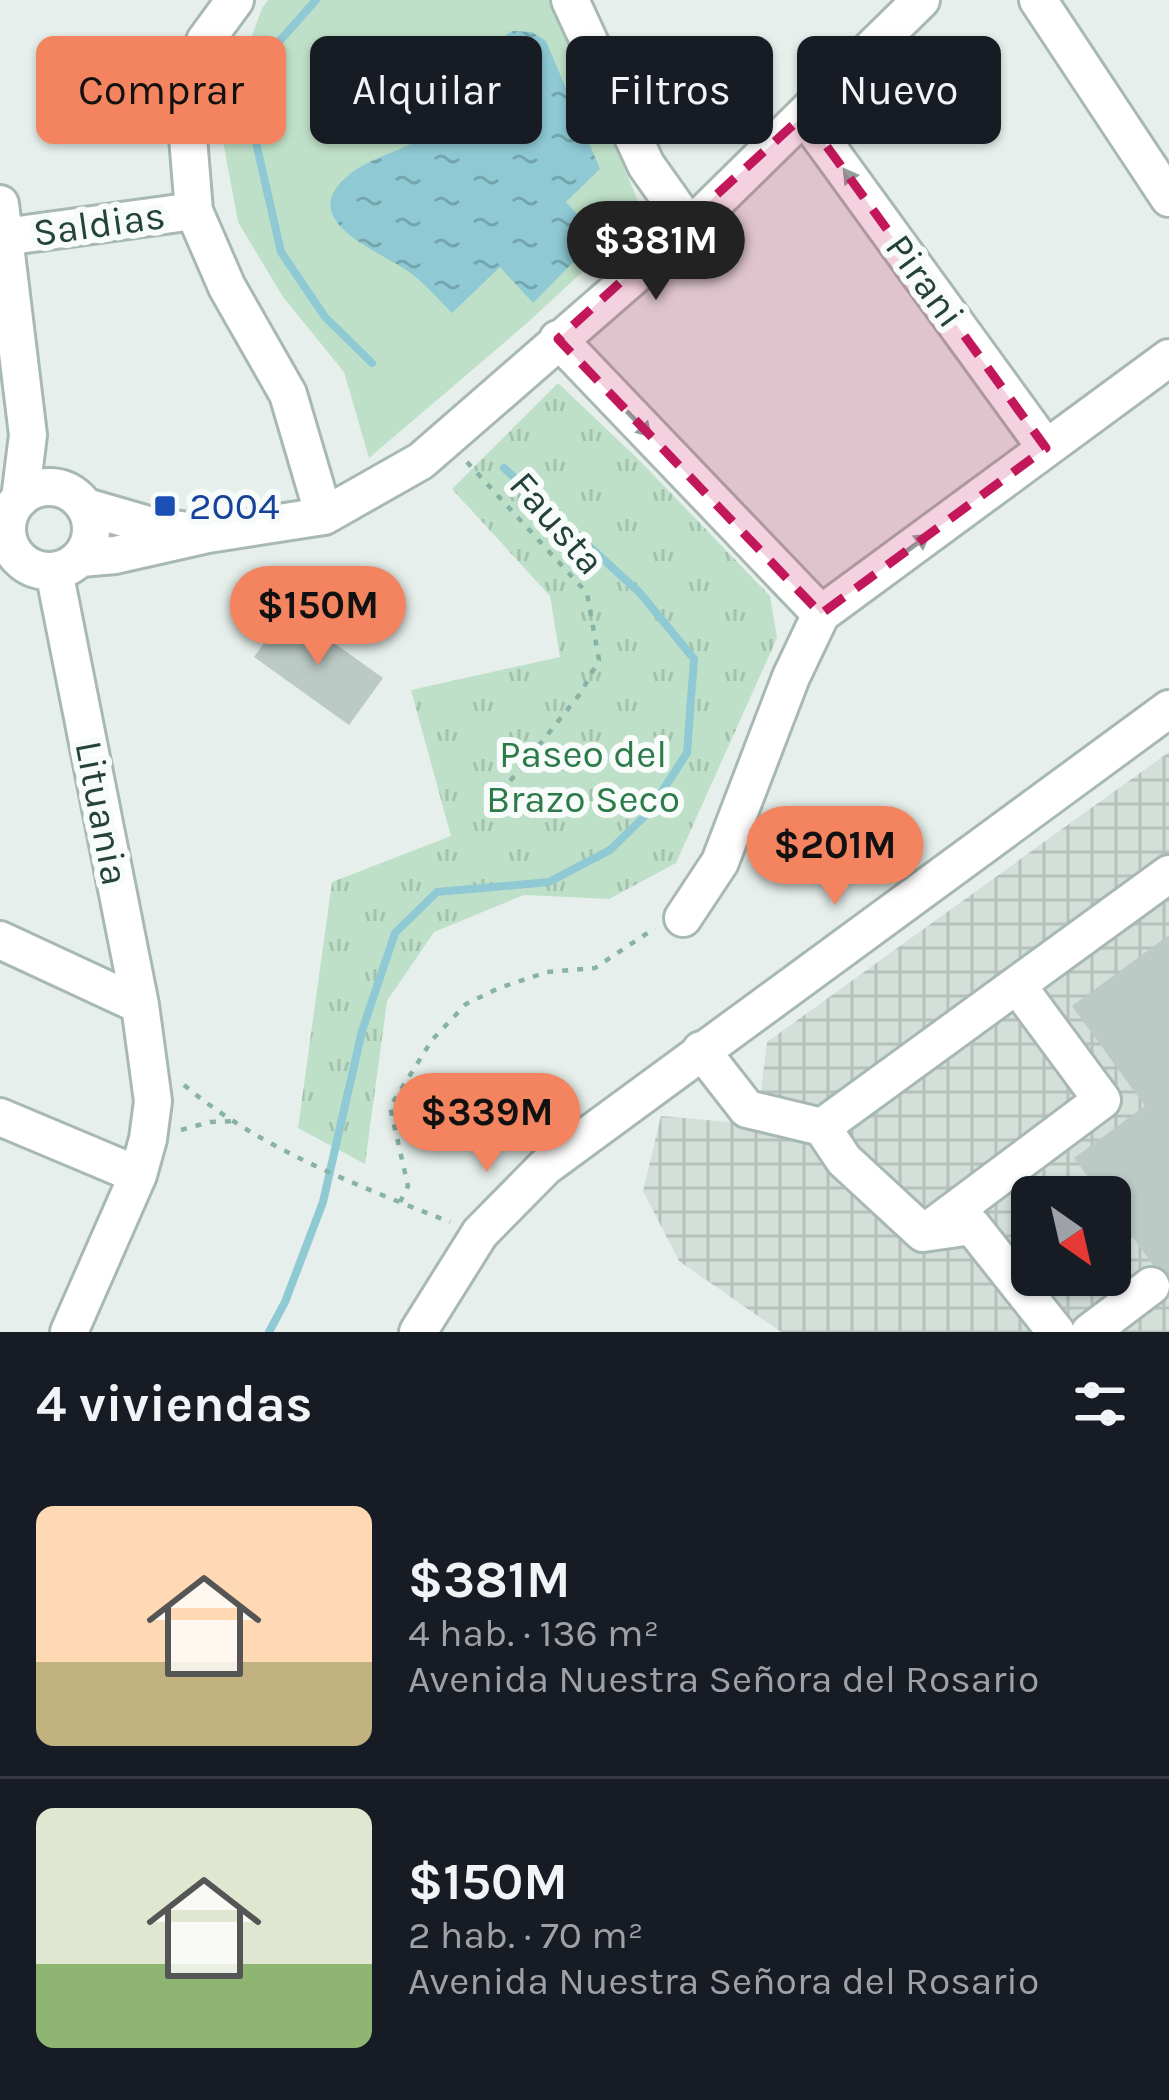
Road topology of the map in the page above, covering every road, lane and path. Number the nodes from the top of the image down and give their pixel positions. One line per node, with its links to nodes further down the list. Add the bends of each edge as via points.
1 (235, 0): 9 (street, via 205,41 187,125)
2 (570, 0): 11 (street, via 646,165)
3 (921, 0): 5 (street)
4 (1038, 0): 8 (street)
5 (884, 36)
6 (797, 122): 11 (street)
7 (825, 144): 14 (street, Pirani, one-way to 7)
8 (1169, 198)
9 (194, 212): 10 (street, Saldias); 18 (street, via 288,394)
10 (2, 221): 16 (street, via 28,434)
11 (690, 227): 12 (street)
12 (558, 339): 18 (street, via 421,461); 21 (street, one-way to 21)
13 (1169, 358): 14 (street)
14 (1046, 448): 21 (street, one-way to 14)
15 (467, 462): 23 (path, Fausta, via 587,592 599,660)
16 (21, 503): 17 (street, via 73,494); 20 (street, via 7,524 8,540 14,554)
17 (86, 507): 19 (street); 20 (street, via 90,542)
18 (323, 517): 19 (street)
19 (208, 534): 20 (street)
20 (40, 566): 28 (street, Lituania)
21 (820, 614): 25 (street, via 720,862)
22 (1169, 709): 29 (street)
23 (490, 805)
24 (1169, 874): 27 (street)
25 (682, 918): 35 (path, via 595,968 547,972 466,1004 390,1107 408,1186)
26 (0, 940): 28 (street)
27 (1017, 985): 33 (street); 37 (street, via 1102,1100)
28 (140, 1005): 30 (street, Lituania)
29 (701, 1050): 33 (street, via 746,1109); 36 (street, via 545,1167)
30 (148, 1054): 32 (path); 34 (street, Lituania, via 153,1101)
31 (0, 1118): 34 (street)
32 (234, 1121): 34 (path, via 210,1122); 35 (path)
33 (822, 1127): 37 (street, via 844,1160)
34 (143, 1157): 39 (street)
35 (400, 1202): 36 (path)
36 (480, 1233): 40 (street)
37 (923, 1233): 41 (street, via 972,1226)
38 (1151, 1286): 42 (street)
39 (74, 1320)
40 (418, 1332)
41 (1056, 1332)
42 (1090, 1332)

